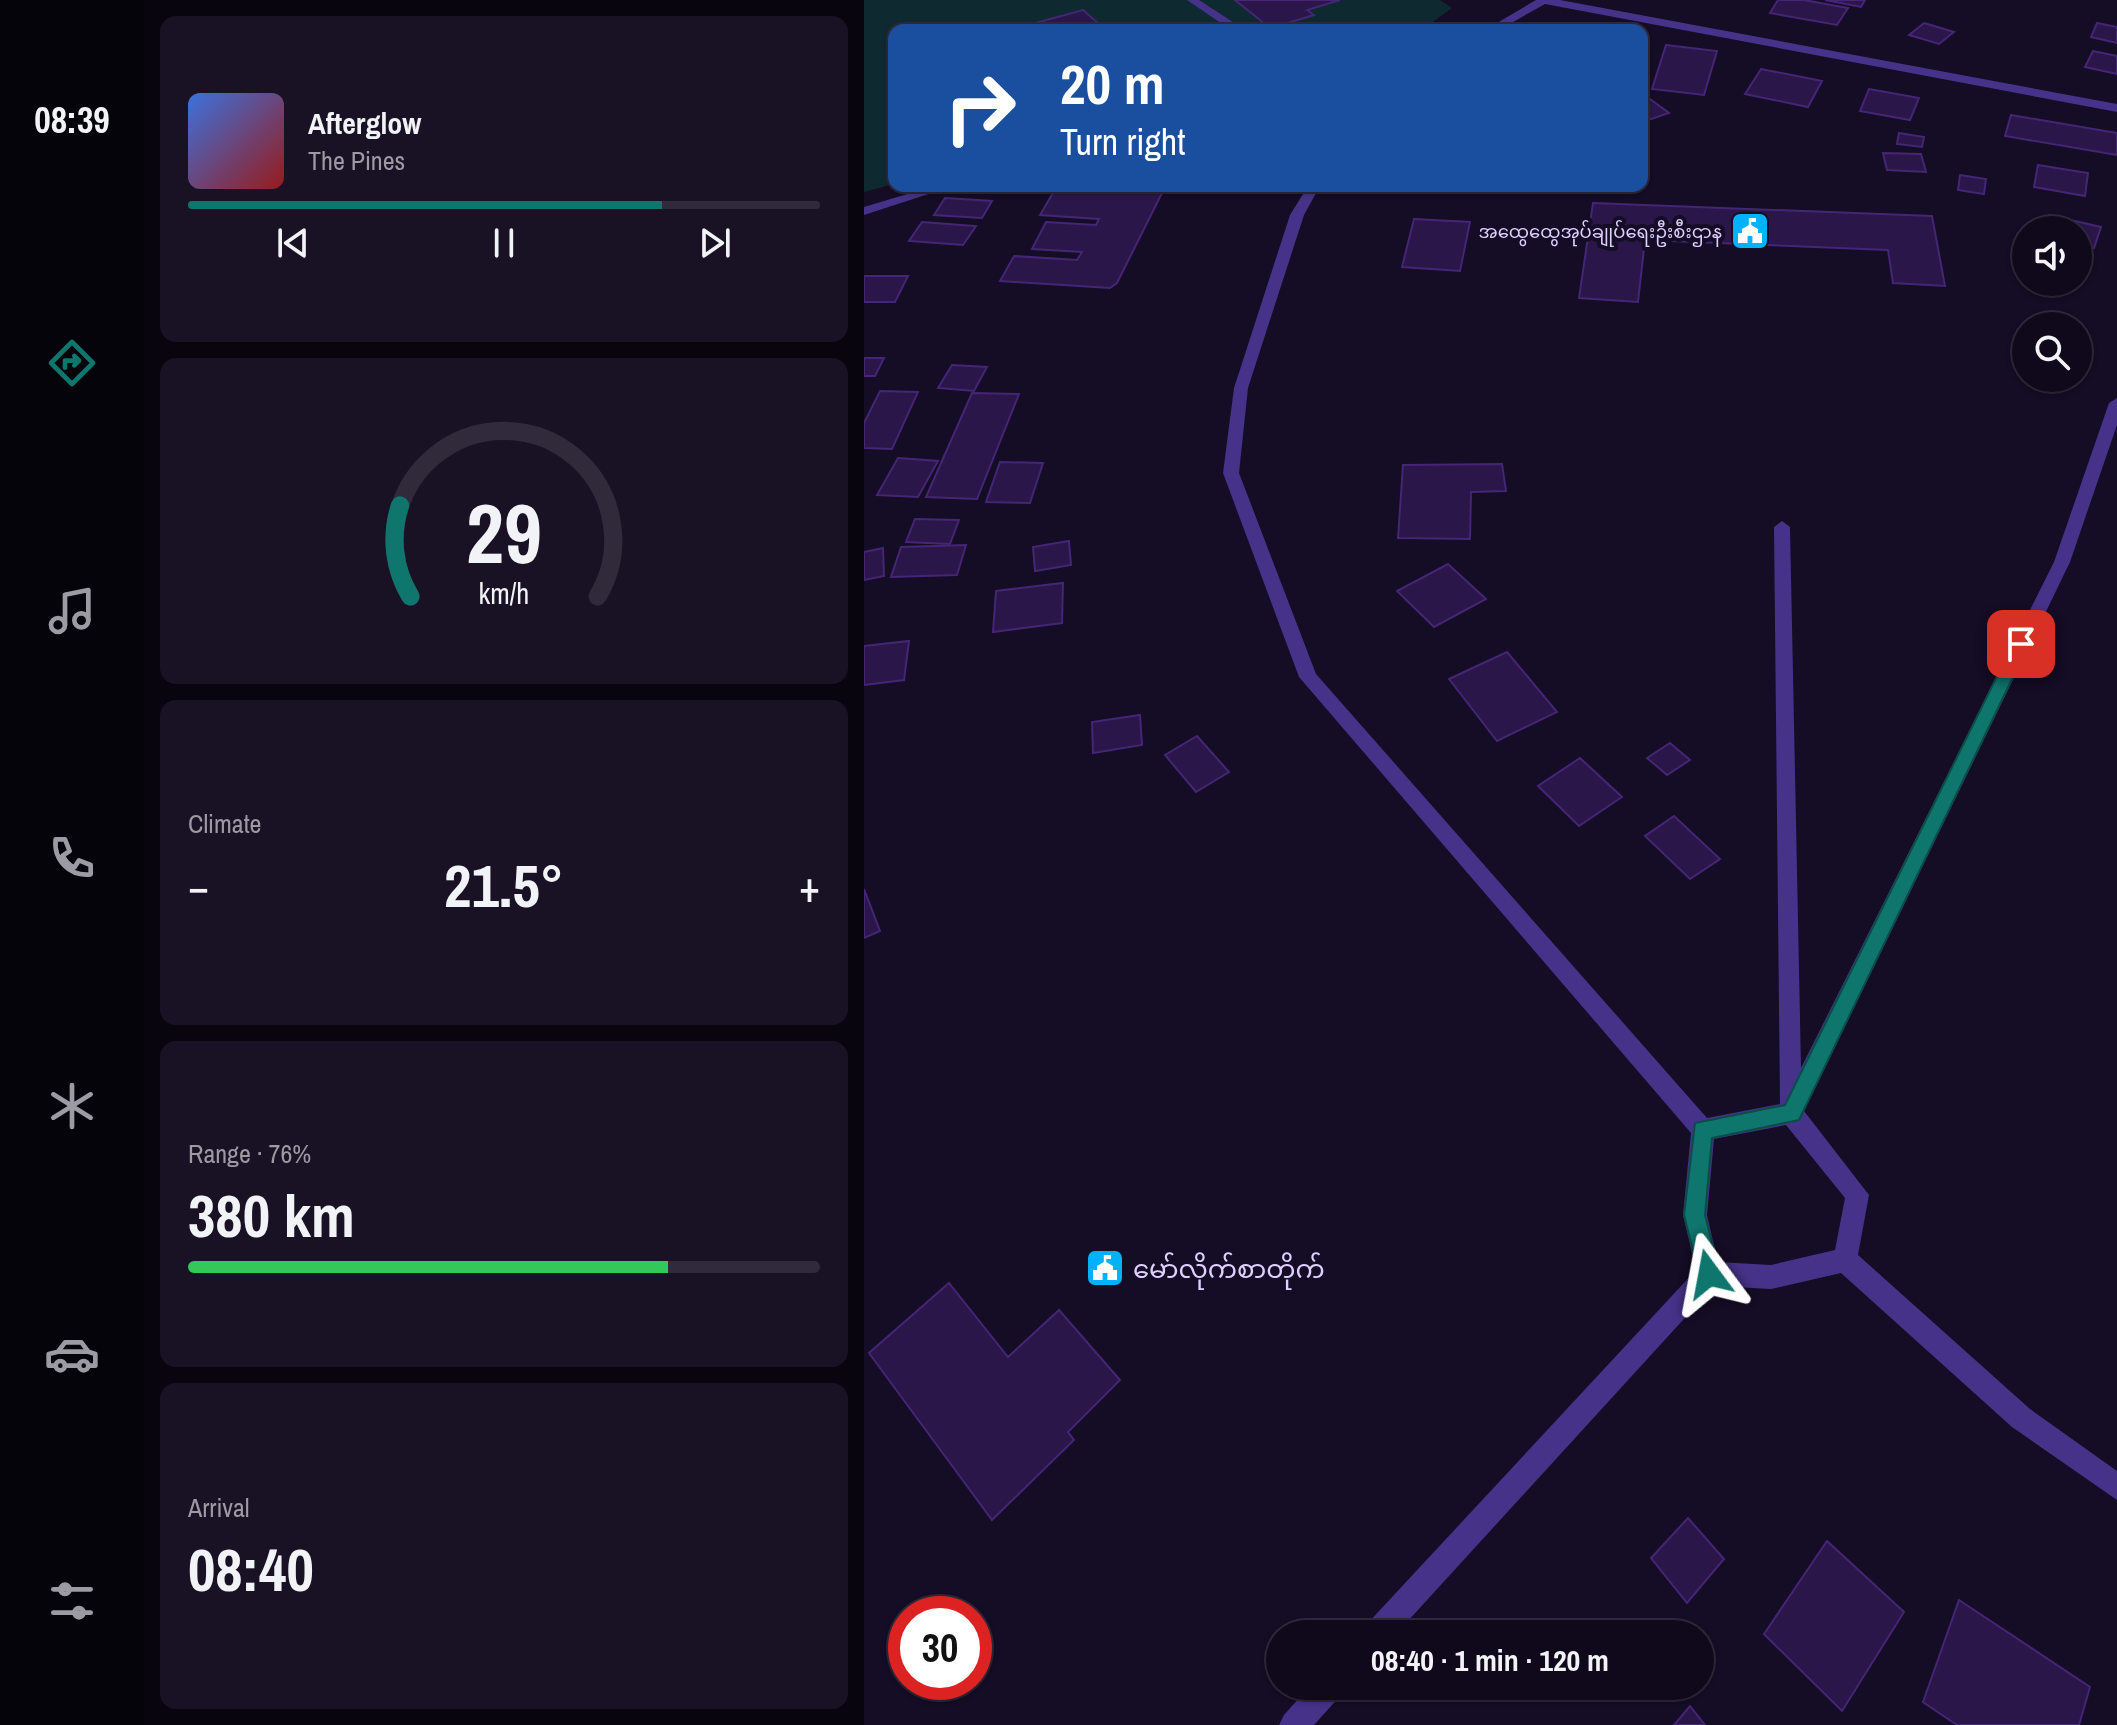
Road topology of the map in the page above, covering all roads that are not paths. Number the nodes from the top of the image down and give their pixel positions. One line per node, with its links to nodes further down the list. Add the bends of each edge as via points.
1 (1192, 0): 3 (street)
2 (1544, 0): 4 (street); 5 (street)
3 (1230, 24)
4 (1502, 24)
5 (2117, 108)
6 (927, 192): 8 (street)
7 (1310, 192): 12 (street, via 1297,215 1241,388 1231,473 1308,677)
8 (864, 211)
9 (2117, 403): 11 (street, via 2062,562)
10 (1782, 527): 11 (street)
11 (1791, 1113): 12 (street); 13 (street, via 1857,1195)
12 (1703, 1130): 14 (street, via 1695,1215)
13 (1845, 1260): 14 (street, via 1771,1277); 15 (street, via 2021,1418)
14 (1709, 1274): 16 (street)
15 (2117, 1487)
16 (1390, 1620)
17 (1317, 1700): 18 (street)
18 (1294, 1725)

